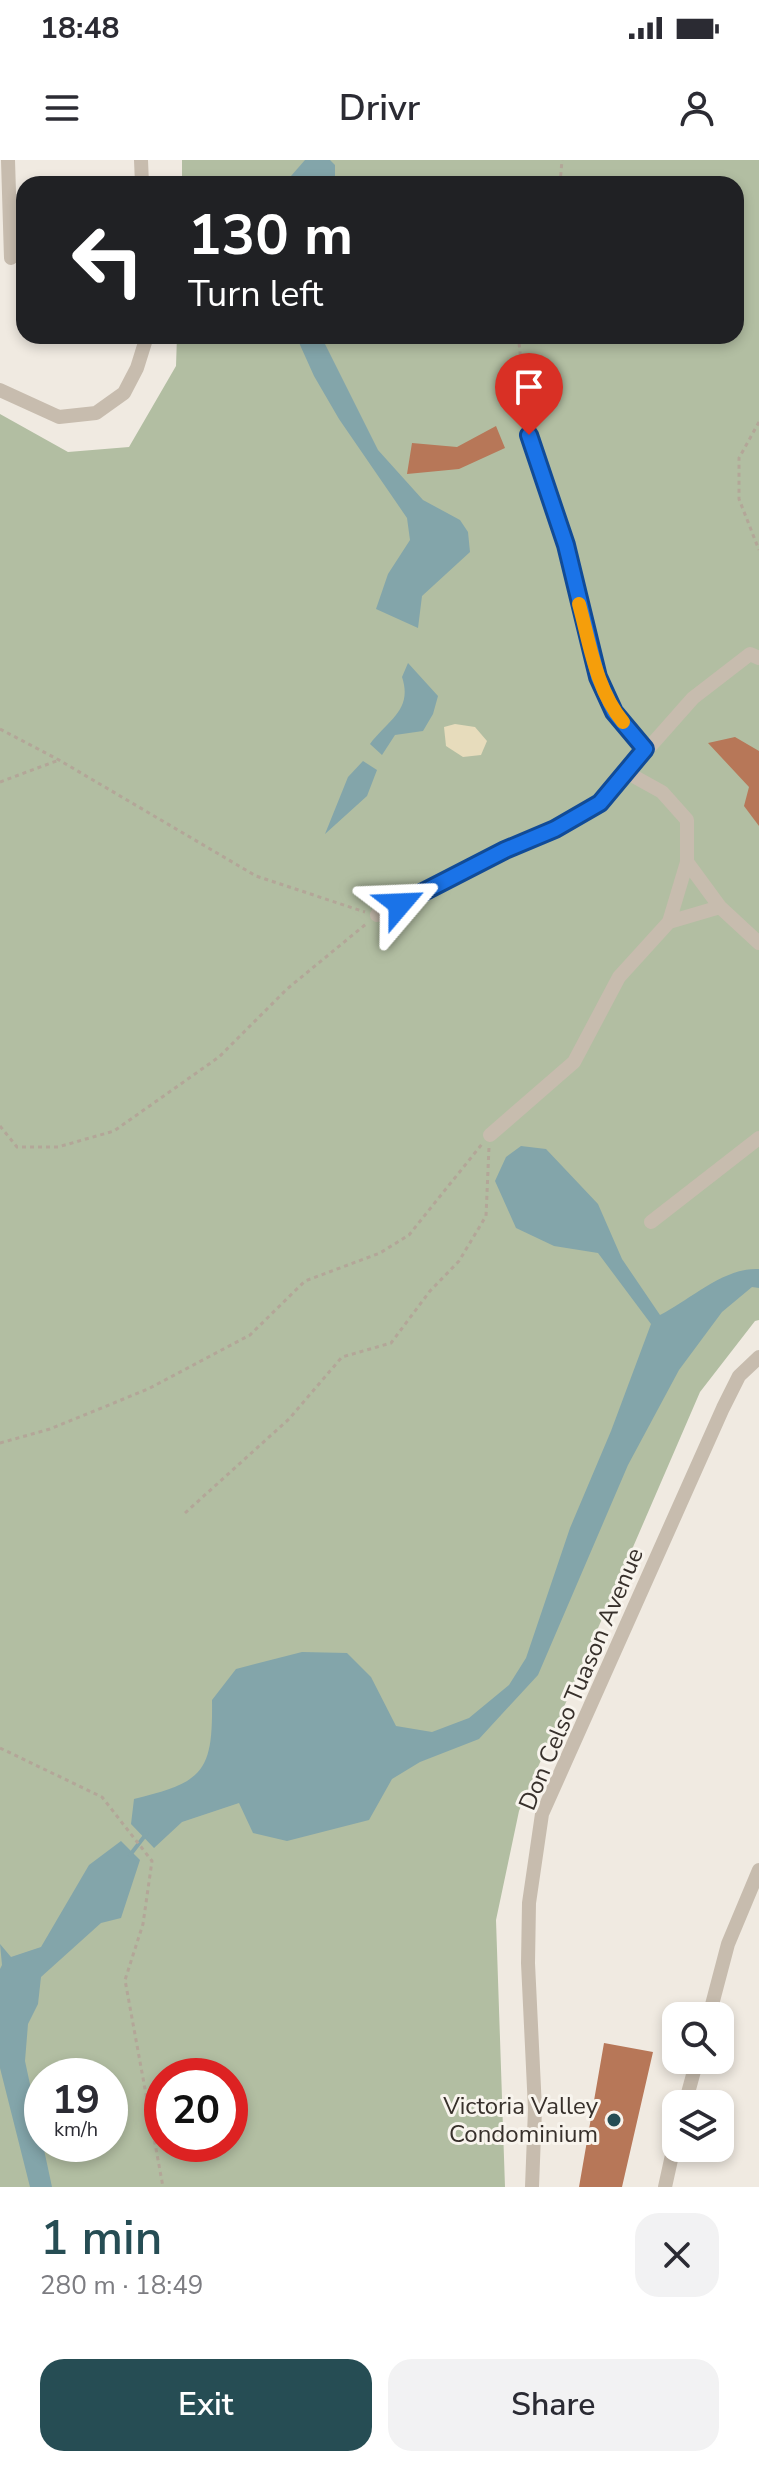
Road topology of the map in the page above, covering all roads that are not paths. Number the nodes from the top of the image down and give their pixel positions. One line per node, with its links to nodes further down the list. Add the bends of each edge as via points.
1 (8, 160): 2 (street)
2 (11, 258)
3 (144, 344): 4 (street, via 124,393 96,413 59,417)
4 (0, 390)
5 (529, 435): 7 (street, via 566,545 598,677 614,712)
6 (759, 658): 7 (street, via 750,654 693,698)
7 (645, 749): 8 (street)
8 (626, 772): 9 (street, via 662,792 687,820); 11 (street, via 600,803 555,829)
9 (687, 862): 10 (street); 12 (street)
10 (720, 907): 12 (street); 13 (street)
11 (377, 915)
12 (669, 922): 14 (street, via 619,977 574,1062)
13 (759, 943)
14 (490, 1135)
15 (759, 1138): 16 (street)
16 (651, 1222)
17 (759, 1357): 21 (street, Don Celso Tuason Avenue, via 739,1376 723,1408 542,1814 528,1933 535,2109)
18 (759, 1870): 19 (street, via 728,1944)
19 (713, 2002)
20 (668, 2162): 22 (street)
21 (532, 2187)
22 (665, 2187)

